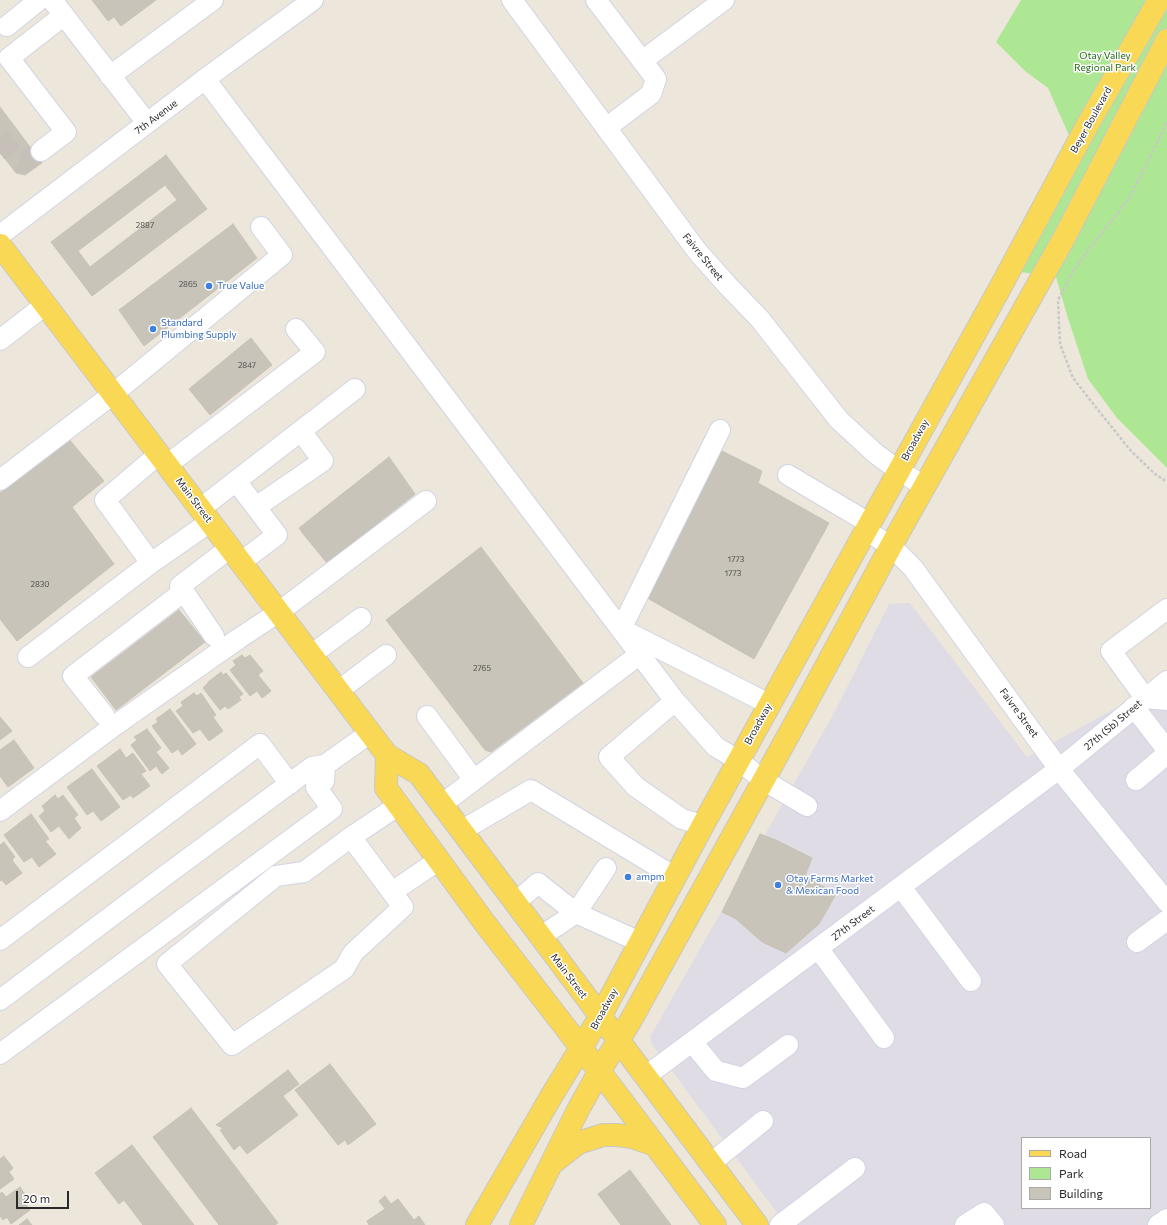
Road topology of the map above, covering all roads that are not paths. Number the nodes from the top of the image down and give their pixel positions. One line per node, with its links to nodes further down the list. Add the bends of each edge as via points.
1 (40, 0): 9 (street)
2 (213, 0): 13 (street)
3 (313, 0): 14 (street, 7th Avenue)
4 (512, 0): 16 (street, Faivre Street)
5 (596, 0): 12 (street)
6 (724, 0): 12 (street)
7 (1159, 0): 18 (main road, Beyer Boulevard)
8 (58, 8): 11 (street); 13 (street)
9 (7, 26)
10 (1167, 40): 34 (main road, via 1064,238)
11 (4, 60): 17 (street, via 66,132)
12 (642, 61): 16 (street, via 656,79 651,94)
13 (110, 76): 15 (street)
14 (205, 79): 15 (street, 7th Avenue); 46 (street)
15 (147, 123): 20 (street, 7th Avenue)
16 (606, 128): 30 (street, Faivre Street, via 697,251 759,318 839,420)
17 (41, 151)
18 (1036, 220): 30 (main road, Broadway)
19 (261, 227): 26 (street, via 282,255)
20 (0, 235)
21 (0, 245): 22 (main road, Main Street)
22 (46, 305): 24 (street); 26 (main road, Main Street)
23 (296, 328): 29 (street, via 315,352)
24 (0, 340)
25 (355, 389): 28 (street)
26 (113, 394): 29 (main road, Main Street); 32 (street)
27 (720, 430): 46 (street)
28 (301, 431): 33 (street); 36 (street, via 323,461)
29 (163, 460): 37 (main road, Main Street); 41 (street, via 105,500)
30 (898, 470): 34 (street, Faivre Street); 38 (main road, Broadway)
31 (788, 475): 38 (street, Faivre Street)
32 (0, 480)
33 (236, 482): 36 (street); 37 (street)
34 (924, 486): 39 (main road)
35 (426, 501): 44 (street)
36 (256, 507): 40 (street, via 277,535)
37 (205, 515): 40 (main road, Main Street); 41 (street)
38 (867, 526): 39 (street, Faivre Street); 57 (main road, Broadway)
39 (891, 546): 66 (street, Faivre Street, via 913,568); 68 (main road)
40 (235, 555): 42 (street, via 180,586); 44 (main road, Main Street)
41 (151, 564): 51 (street)
42 (184, 592): 47 (street); 58 (street, via 74,676)
43 (1167, 609): 56 (street, via 1111,651)
44 (279, 612): 49 (main road, Main Street); 74 (street, via 238,638)
45 (361, 618): 49 (street)
46 (620, 629): 48 (street); 57 (street)
47 (214, 636)
48 (640, 654): 55 (street); 67 (street)
49 (311, 655): 53 (main road, Main Street)
50 (386, 655): 53 (street)
51 (28, 657)
52 (1167, 681): 56 (street, 27th (Sb) Street)
53 (338, 691): 60 (main road, Main Street)
54 (1167, 700): 56 (street)
55 (675, 701): 64 (street, via 716,747); 75 (street, via 610,757 636,786 682,819)
56 (1140, 702): 61 (street); 66 (street, 27th (Sb) Street)
57 (769, 704): 64 (main road, Broadway)
58 (104, 715)
59 (427, 716): 67 (street)
60 (370, 733): 63 (main road, Main Street); 65 (street)
61 (1167, 750)
62 (1167, 754): 69 (street)
63 (387, 755): 71 (main road, via 386,788); 72 (main road, Main Street, via 418,774)
64 (738, 760): 68 (street); 75 (main road, Broadway)
65 (325, 766): 70 (street, via 312,767); 100 (street, via 324,781 316,787 332,809)
66 (1059, 769): 81 (street, 27th Street); 83 (street, Faivre Street)
67 (474, 780): 72 (street)
68 (763, 780): 73 (street); 96 (main road)
69 (1136, 780)
70 (282, 783): 88 (street, via 260,744); 93 (street)
71 (399, 805): 77 (street); 78 (main road)
72 (441, 805): 76 (main road, Main Street)
73 (807, 806)
74 (1, 809)
75 (703, 825): 80 (main road, Broadway)
76 (461, 831): 80 (street, via 531,790); 84 (main road, Main Street)
77 (351, 837): 82 (street); 82 (street, via 304,872 276,876 167,964 232,1045 344,969 353,953 403,907)
78 (440, 860): 82 (street); 99 (main road, via 488,928)
79 (606, 868): 85 (street)
80 (675, 876): 89 (main road, Broadway)
81 (901, 887): 91 (street, 27th Street); 92 (street)
82 (392, 892)
83 (1167, 902)
84 (515, 903): 85 (street, via 538,883); 87 (main road, Main Street)
85 (576, 913): 87 (street); 89 (street)
86 (1167, 920): 90 (street)
87 (540, 937): 94 (main road, Main Street)
88 (0, 940)
89 (640, 942): 94 (main road, Broadway)
90 (1137, 942)
91 (818, 948): 95 (street); 97 (street, 27th Street)
92 (971, 981)
93 (0, 1000)
94 (600, 1017): 96 (main road, Main Street); 99 (main road, Broadway)
95 (884, 1038)
96 (619, 1041): 101 (main road); 102 (main road, Main Street)
97 (692, 1042): 98 (street, via 716,1071 742,1078); 102 (street, 27th Street)
98 (788, 1045)
99 (581, 1048): 101 (main road); 109 (main road, Broadway)
100 (0, 1054)
101 (599, 1072): 104 (main road); 105 (main road)
102 (646, 1076): 106 (main road, Main Street)
103 (763, 1121): 106 (street)
104 (655, 1145): 105 (main road, via 632,1137 603,1135 578,1143); 111 (main road)
105 (552, 1163): 110 (main road)
106 (711, 1163): 112 (main road, Main Street)
107 (855, 1168): 113 (street)
108 (1167, 1219): 116 (street)
109 (477, 1225)
110 (521, 1225)
111 (715, 1225)
112 (757, 1225)
113 (780, 1225)
114 (965, 1225): 115 (street, via 984,1213)
115 (994, 1225)
116 (1158, 1225)

